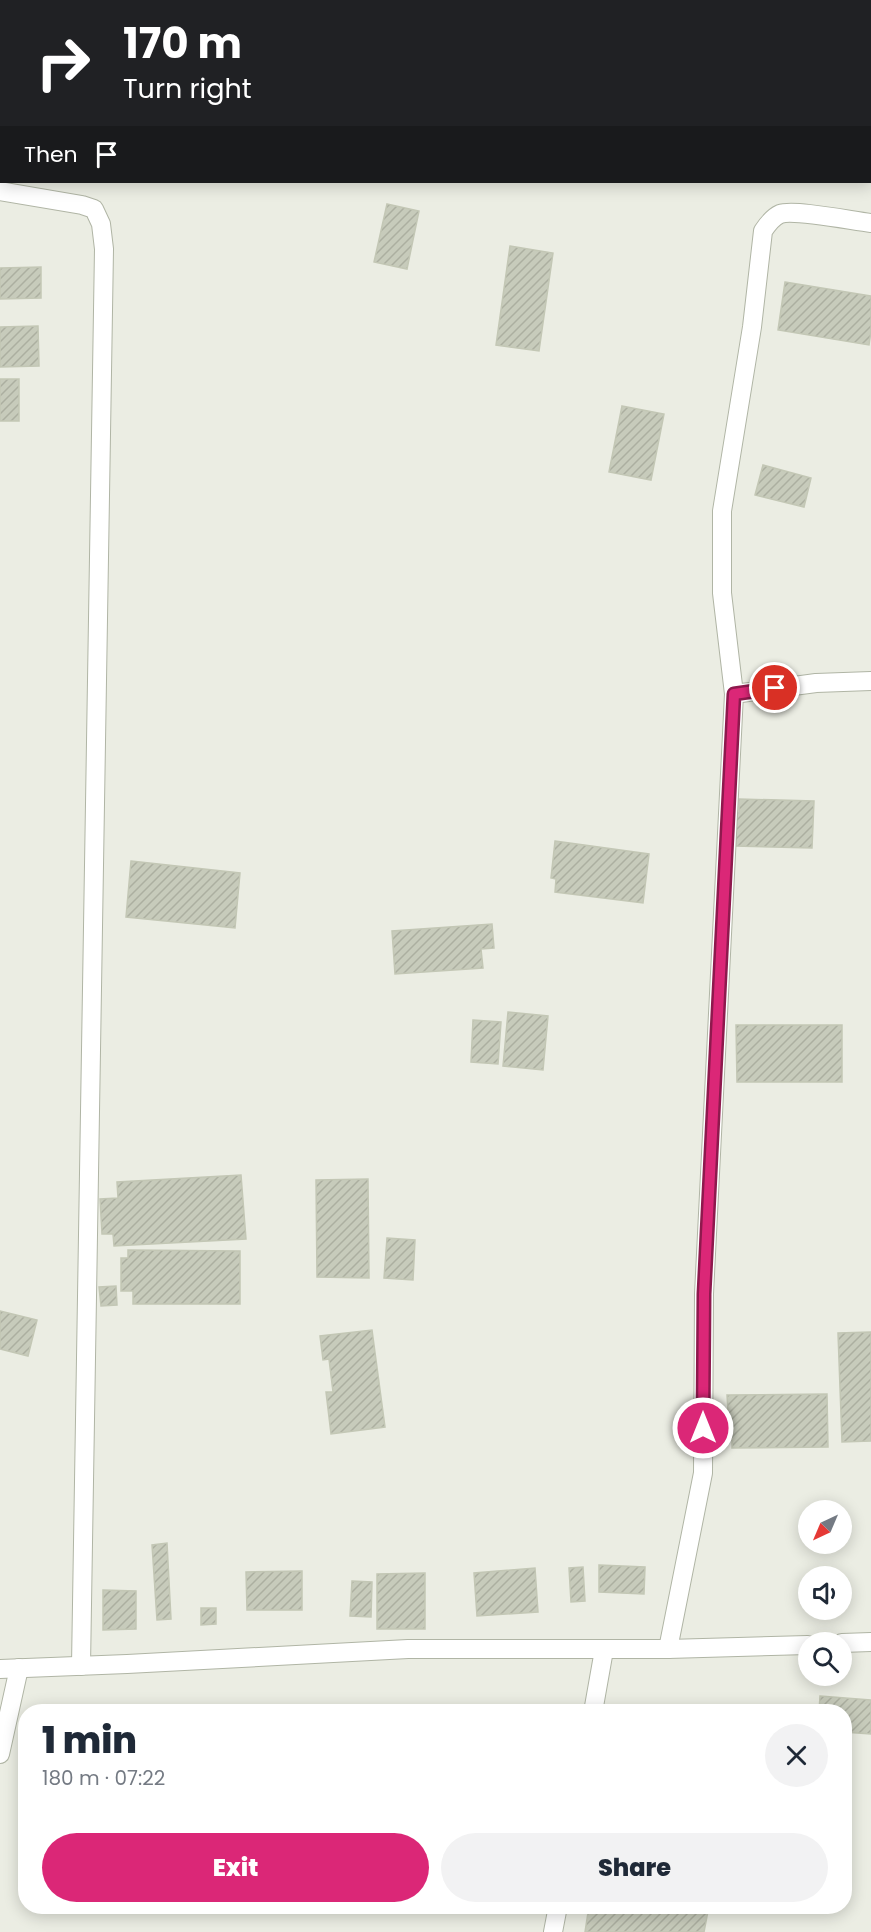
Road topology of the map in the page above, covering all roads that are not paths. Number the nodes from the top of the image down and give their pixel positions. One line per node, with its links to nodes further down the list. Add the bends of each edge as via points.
1 (0, 191): 10 (street, via 94,209 101,224 104,249)
2 (871, 223): 4 (street, via 779,214 763,231 752,327 722,511 722,593)
3 (871, 681): 4 (street, via 816,682)
4 (734, 694): 8 (street, via 704,1294 703,1473)
5 (871, 1642): 6 (street)
6 (852, 1643)
7 (798, 1645): 8 (street)
8 (668, 1649): 9 (street)
9 (604, 1650): 10 (street, via 408,1649); 13 (street)
10 (81, 1666): 11 (street)
11 (19, 1668): 12 (street); 14 (street)
12 (0, 1669)
13 (594, 1704)
14 (0, 1754)
15 (556, 1914): 16 (street)
16 (553, 1932)

